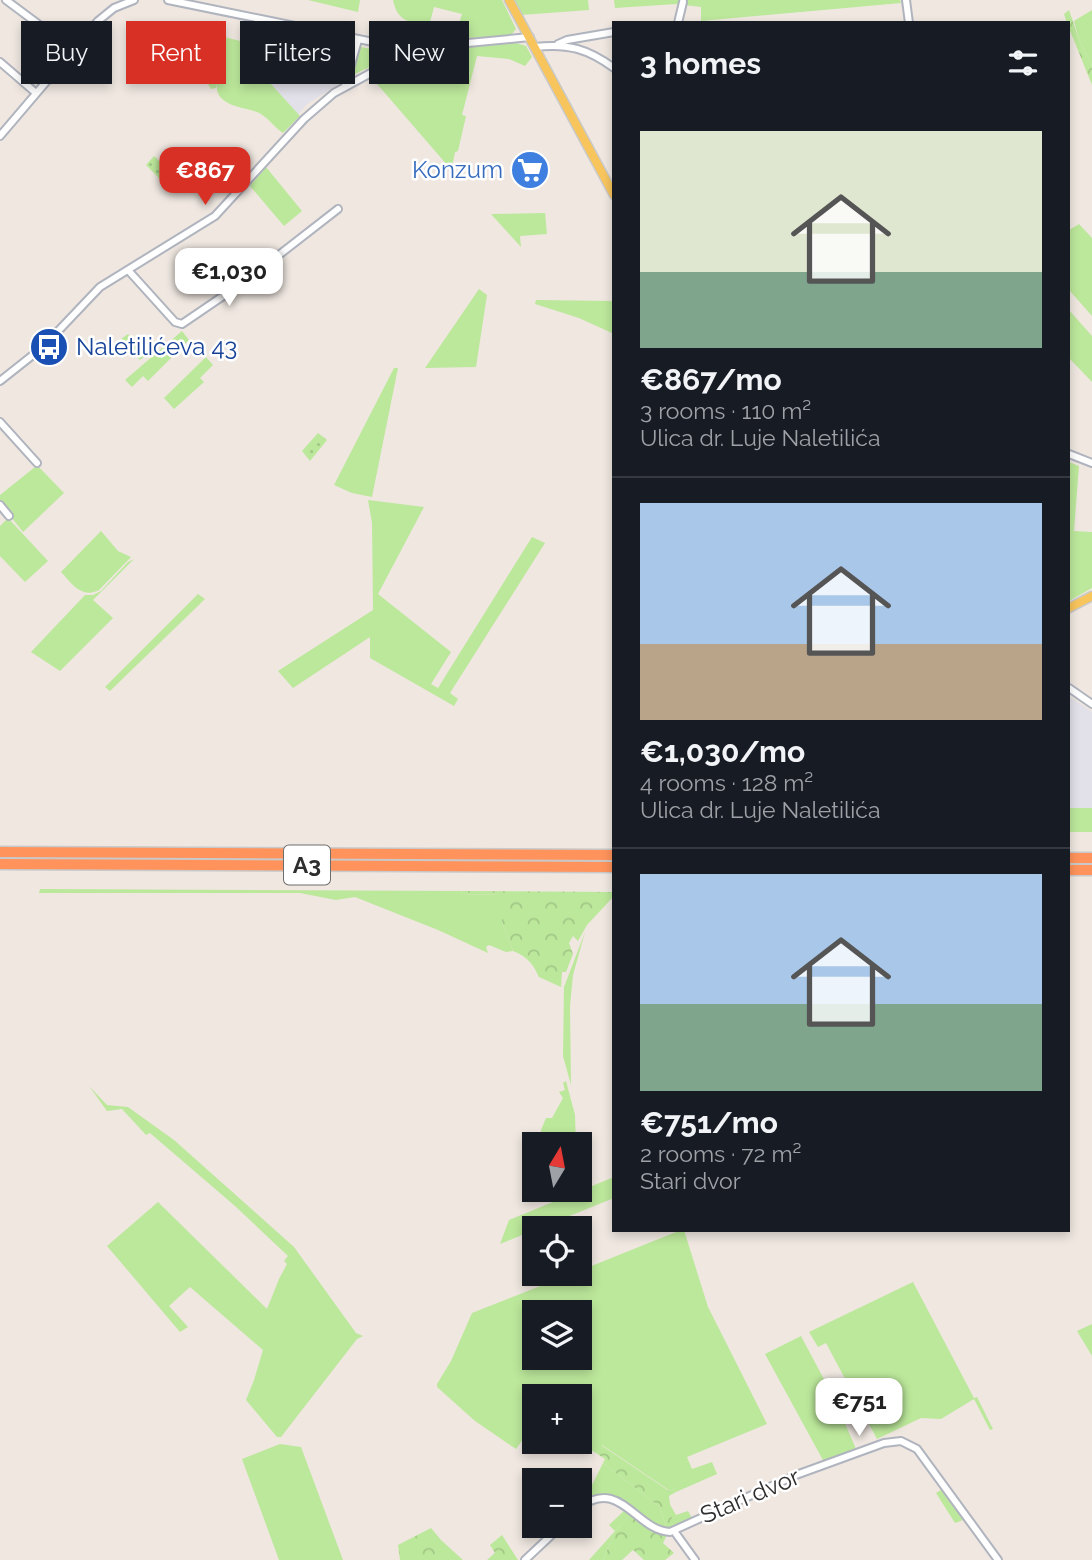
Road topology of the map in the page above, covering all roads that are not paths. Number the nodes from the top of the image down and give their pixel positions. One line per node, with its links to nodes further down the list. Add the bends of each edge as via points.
1 (6, 0): 7 (street)
2 (134, 0): 8 (street)
3 (168, 0): 13 (street)
4 (509, 0): 12 (main road)
5 (906, 0): 10 (street)
6 (683, 2): 9 (street)
7 (34, 21)
8 (98, 21)
9 (678, 21)
10 (909, 21)
11 (612, 32): 16 (street)
12 (530, 37): 15 (street); 17 (main road)
13 (358, 40): 14 (street); 22 (street)
14 (369, 42)
15 (469, 43)
16 (556, 46): 17 (street); 19 (street, via 589,51)
17 (535, 47): 25 (main road)
18 (0, 62): 23 (street)
19 (612, 67)
20 (369, 75): 22 (street)
21 (44, 84): 23 (street)
22 (345, 86): 27 (street, via 318,104 215,216)
23 (36, 93): 24 (street)
24 (0, 135)
25 (612, 191)
26 (338, 209): 27 (street, via 182,324 175,322)
27 (128, 270): 28 (street, via 100,287 43,347)
28 (0, 381)
29 (0, 422): 31 (street)
30 (1070, 454): 32 (street)
31 (37, 463)
32 (1092, 463)
33 (0, 505): 34 (street)
34 (9, 516)
35 (1092, 596): 36 (main road)
36 (1070, 607)
37 (1070, 689): 38 (street)
38 (1092, 704)
39 (0, 852): 40 (highway, A3)
40 (612, 855)
41 (1070, 858): 42 (highway)
42 (1092, 858)
43 (0, 864): 44 (highway, A3)
44 (612, 867)
45 (1070, 870): 46 (highway)
46 (1092, 870)
47 (592, 1501): 48 (street, Stari dvor, via 608,1499 628,1507 659,1530)
48 (674, 1531): 51 (street); 52 (street, Stari dvor, via 796,1475 896,1440 917,1449)
49 (549, 1538): 50 (street)
50 (526, 1560)
51 (695, 1560)
52 (998, 1560)

